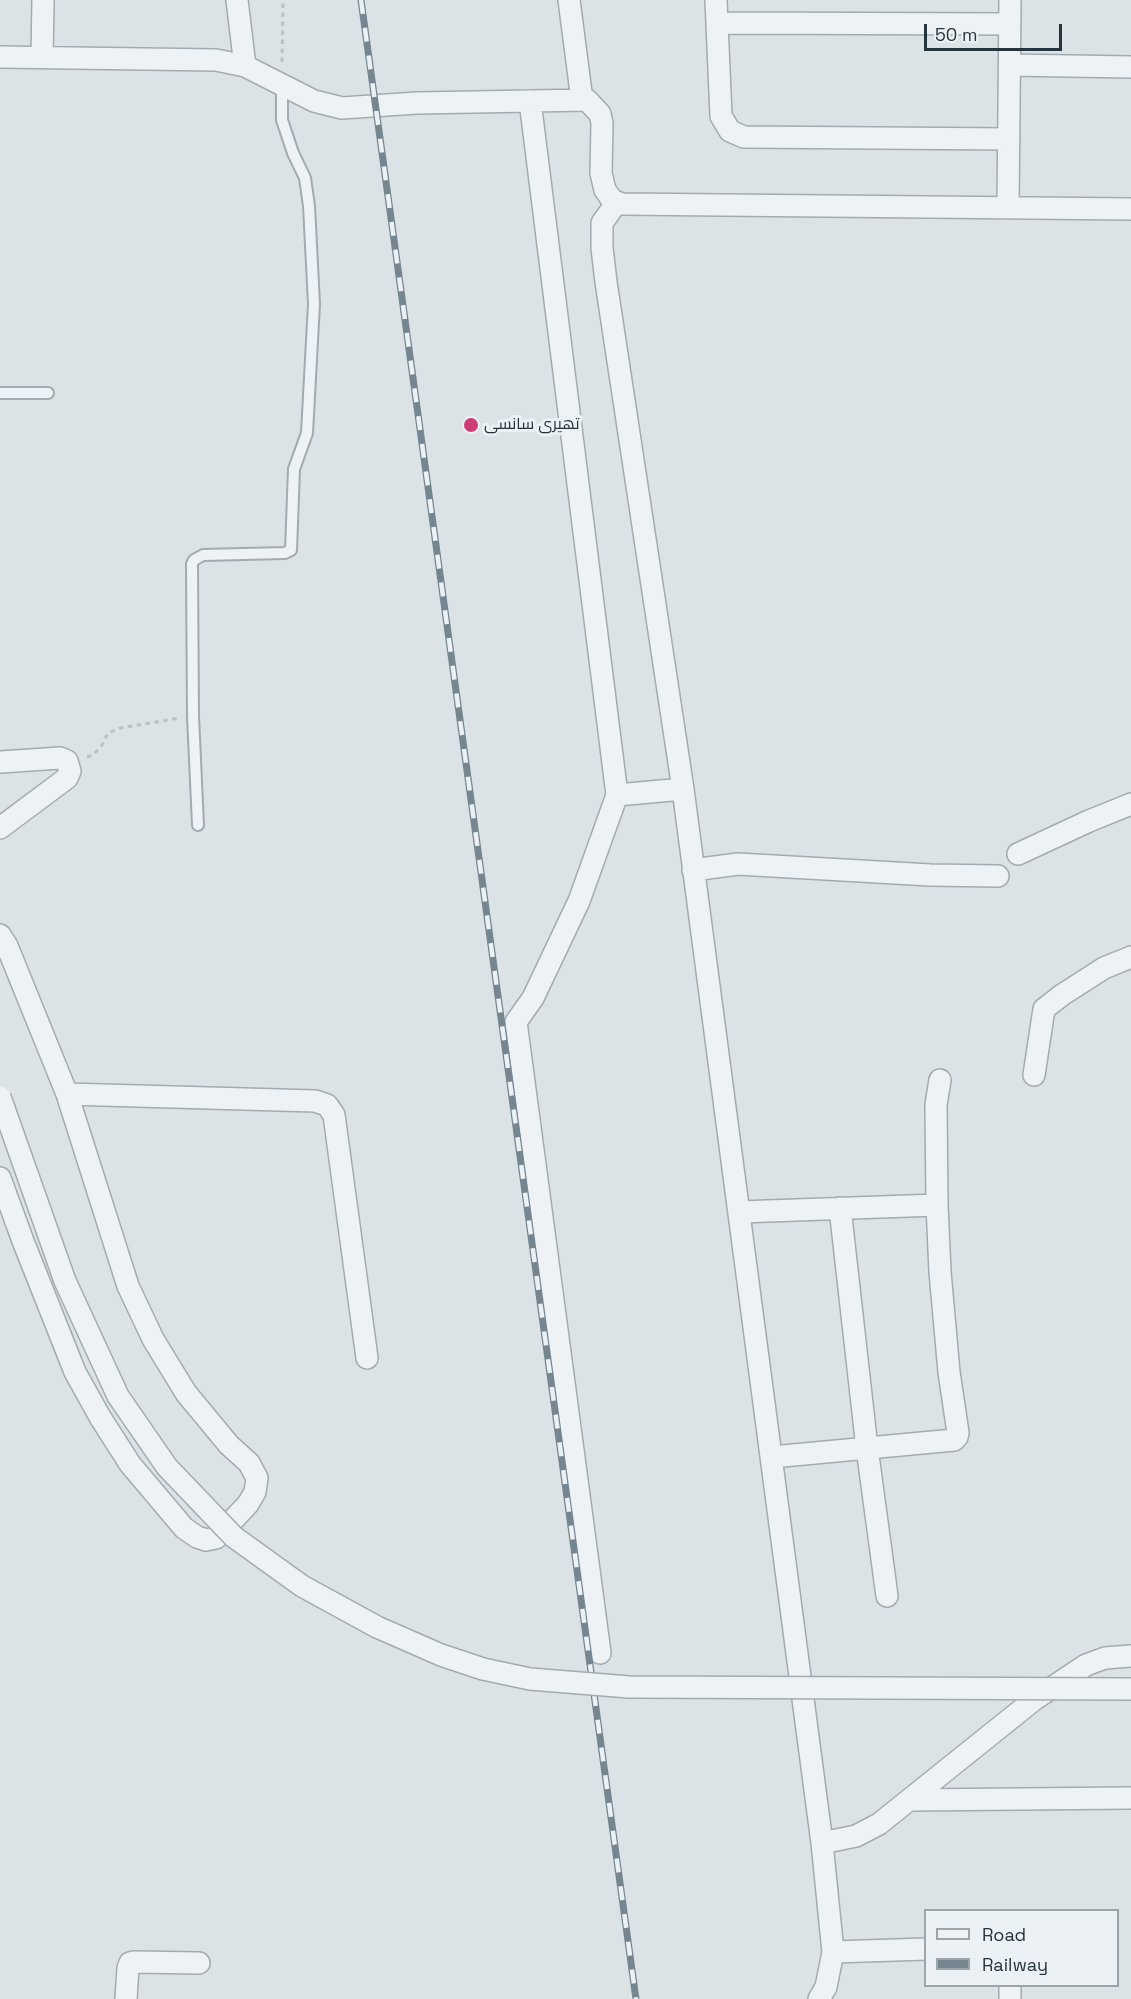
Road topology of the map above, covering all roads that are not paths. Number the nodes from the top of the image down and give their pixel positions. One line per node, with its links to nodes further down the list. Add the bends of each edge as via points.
1 (43, 0): 9 (street)
2 (237, 0): 11 (street)
3 (568, 0): 14 (street)
4 (716, 0): 6 (street)
5 (1010, 0): 7 (street)
6 (717, 23): 7 (street); 16 (street, via 721,116 730,131 737,134)
7 (1010, 24): 10 (street)
8 (0, 57): 9 (street)
9 (42, 57): 11 (street, via 194,58)
10 (1010, 65): 12 (street); 16 (street)
11 (245, 66): 13 (street)
12 (1131, 67)
13 (282, 85): 15 (street, via 314,101 342,108); 26 (lane, via 282,120 305,178 309,206 314,304 307,434 294,469 291,550 203,555 192,564)
14 (582, 100): 15 (street); 17 (street, via 600,114 602,182 607,195)
15 (530, 101): 24 (street)
16 (1009, 139): 18 (street)
17 (617, 202): 18 (street); 23 (street, via 602,223 602,248)
18 (1008, 208): 19 (street)
19 (1131, 209)
20 (0, 393): 21 (lane)
21 (48, 393)
22 (0, 762): 27 (street, via 60,758 67,761 70,771 67,778)
23 (683, 789): 24 (street); 29 (street)
24 (617, 795): 45 (street, via 579,901 533,998 516,1022)
25 (1131, 804): 28 (street)
26 (198, 825)
27 (0, 828)
28 (1018, 854)
29 (693, 870): 30 (street, via 738,864); 40 (street)
30 (998, 876)
31 (0, 935): 35 (street)
32 (1131, 957): 33 (street, via 1104,968 1044,1010)
33 (1034, 1075)
34 (940, 1080): 38 (street, via 936,1105)
35 (67, 1094): 37 (street, via 128,1286 153,1339 186,1393 249,1463 257,1478 248,1504 216,1538 206,1540 184,1528 130,1464 100,1417 75,1372); 41 (street, via 315,1101 327,1105 334,1115)
36 (0, 1097): 47 (street, bridge, via 65,1281 118,1396 167,1467 234,1537 302,1586 377,1627 483,1669 530,1678 629,1687)
37 (0, 1178)
38 (937, 1205): 39 (street); 42 (street, via 949,1372 958,1434 954,1440)
39 (840, 1208): 40 (street); 42 (street)
40 (740, 1212): 43 (street)
41 (367, 1358)
42 (867, 1449): 43 (street); 44 (street)
43 (772, 1457): 50 (street)
44 (887, 1596)
45 (600, 1653)
46 (1131, 1656): 49 (street, via 1105,1658 1077,1671 1035,1699)
47 (1131, 1689)
48 (1131, 1798): 49 (street)
49 (911, 1800): 50 (street, via 865,1832)
50 (822, 1843): 52 (street)
51 (924, 1949): 52 (street)
52 (833, 1952): 55 (street, via 826,1987)
53 (199, 1963): 54 (street, via 130,1963)
54 (126, 1999)
55 (819, 1999)

